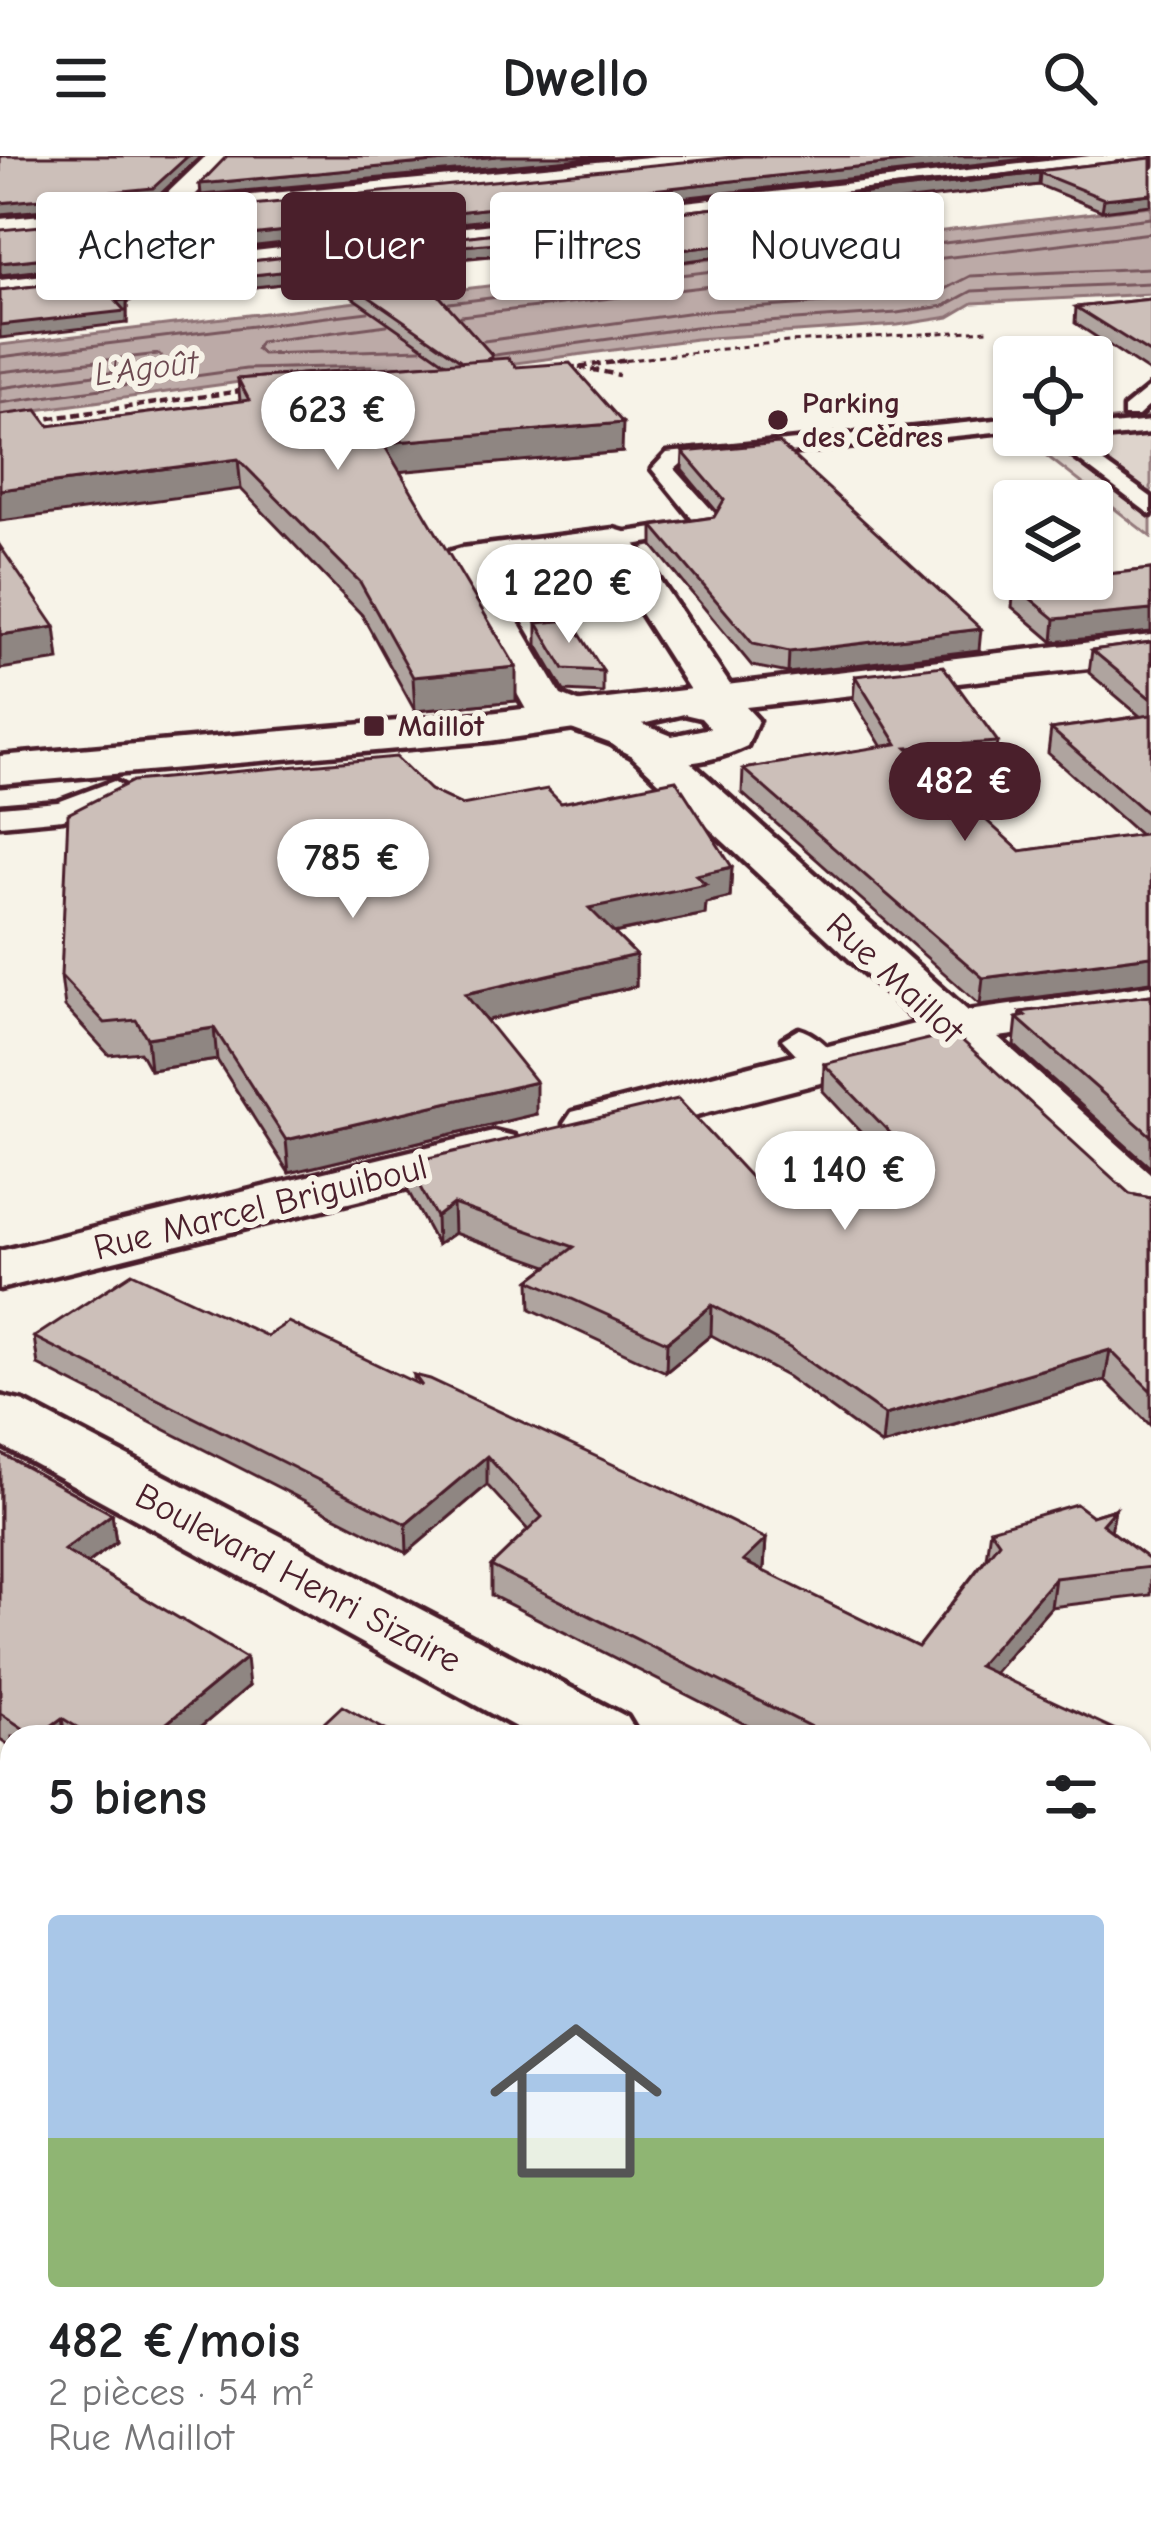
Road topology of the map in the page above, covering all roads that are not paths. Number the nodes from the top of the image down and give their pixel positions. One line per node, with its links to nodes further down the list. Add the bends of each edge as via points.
1 (221, 156): 5 (street)
2 (740, 156): 4 (street); 6 (street)
3 (1151, 157): 7 (street)
4 (378, 191): 8 (street)
5 (183, 192)
6 (805, 192)
7 (847, 192)
8 (257, 203)
9 (708, 208): 12 (street)
10 (36, 224): 11 (street)
11 (0, 228)
12 (466, 234)
13 (281, 256): 14 (street)
14 (0, 289)
15 (1151, 392): 16 (lane)
16 (1141, 411)
17 (993, 426): 22 (lane, via 666,461 663,469 708,518 705,527)
18 (1151, 428): 19 (lane)
19 (1113, 431)
20 (1080, 456): 21 (lane)
21 (1151, 508)
22 (614, 541): 25 (street, via 463,560); 26 (street)
23 (1151, 648): 26 (street)
24 (1151, 674): 26 (street)
25 (543, 714): 26 (street); 27 (street)
26 (676, 720): 28 (street); 32 (street, Rue Maillot)
27 (0, 770)
28 (114, 789): 29 (street); 30 (lane, via 63,810)
29 (0, 800)
30 (0, 816)
31 (1151, 1001): 32 (street, Rue Marcel Briguiboul)
32 (953, 1031): 33 (street, Rue Maillot); 34 (street, Rue Marcel Briguiboul, via 813,1053)
33 (1151, 1206)
34 (0, 1270)
35 (0, 1417): 36 (street, Boulevard Henri Sizaire)
36 (576, 1725)

